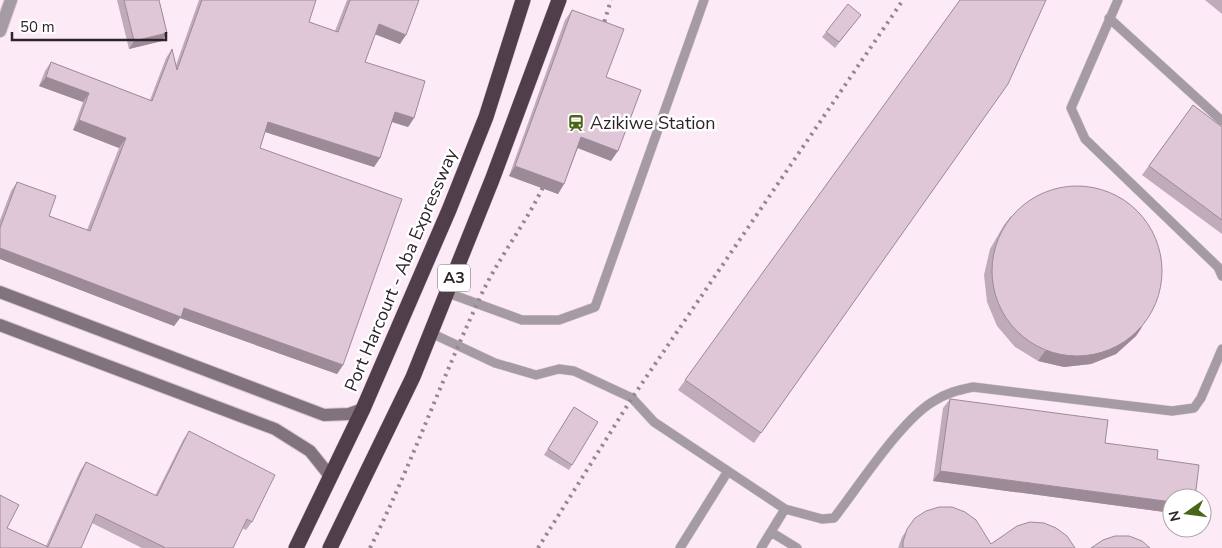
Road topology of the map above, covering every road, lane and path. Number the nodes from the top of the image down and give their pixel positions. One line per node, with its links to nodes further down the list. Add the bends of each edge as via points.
1 (11, 0): 7 (street)
2 (523, 0): 15 (highway, Port Harcourt - Aba Expressway / A3, via 486,116)
3 (559, 0): 11 (highway, A3)
4 (704, 0): 11 (lane, via 595,307 558,320 522,320)
5 (1118, 0): 6 (lane)
6 (1109, 18): 8 (lane); 9 (lane, via 1071,108 1085,139 1218,267)
7 (0, 31)
8 (1222, 121)
9 (1222, 276)
10 (0, 292): 15 (street, via 324,415 349,414)
11 (448, 293): 13 (highway, A3)
12 (0, 325): 17 (street, via 275,429 310,451)
13 (431, 333): 16 (lane, via 495,363 536,375 559,369 574,371 624,394 632,398 654,422); 21 (highway, A3)
14 (1222, 349): 18 (lane, via 1194,408 1172,411 973,387 952,391 932,402 905,426 834,518 822,520)
15 (363, 409): 17 (highway, Port Harcourt - Aba Expressway / A3)
16 (728, 471): 18 (lane); 22 (lane)
17 (330, 476): 20 (highway, Port Harcourt - Aba Expressway / A3)
18 (785, 509): 19 (lane)
19 (771, 532): 23 (lane); 24 (lane)
20 (296, 548)
21 (330, 548)
22 (680, 548)
23 (761, 548)
24 (797, 548)

